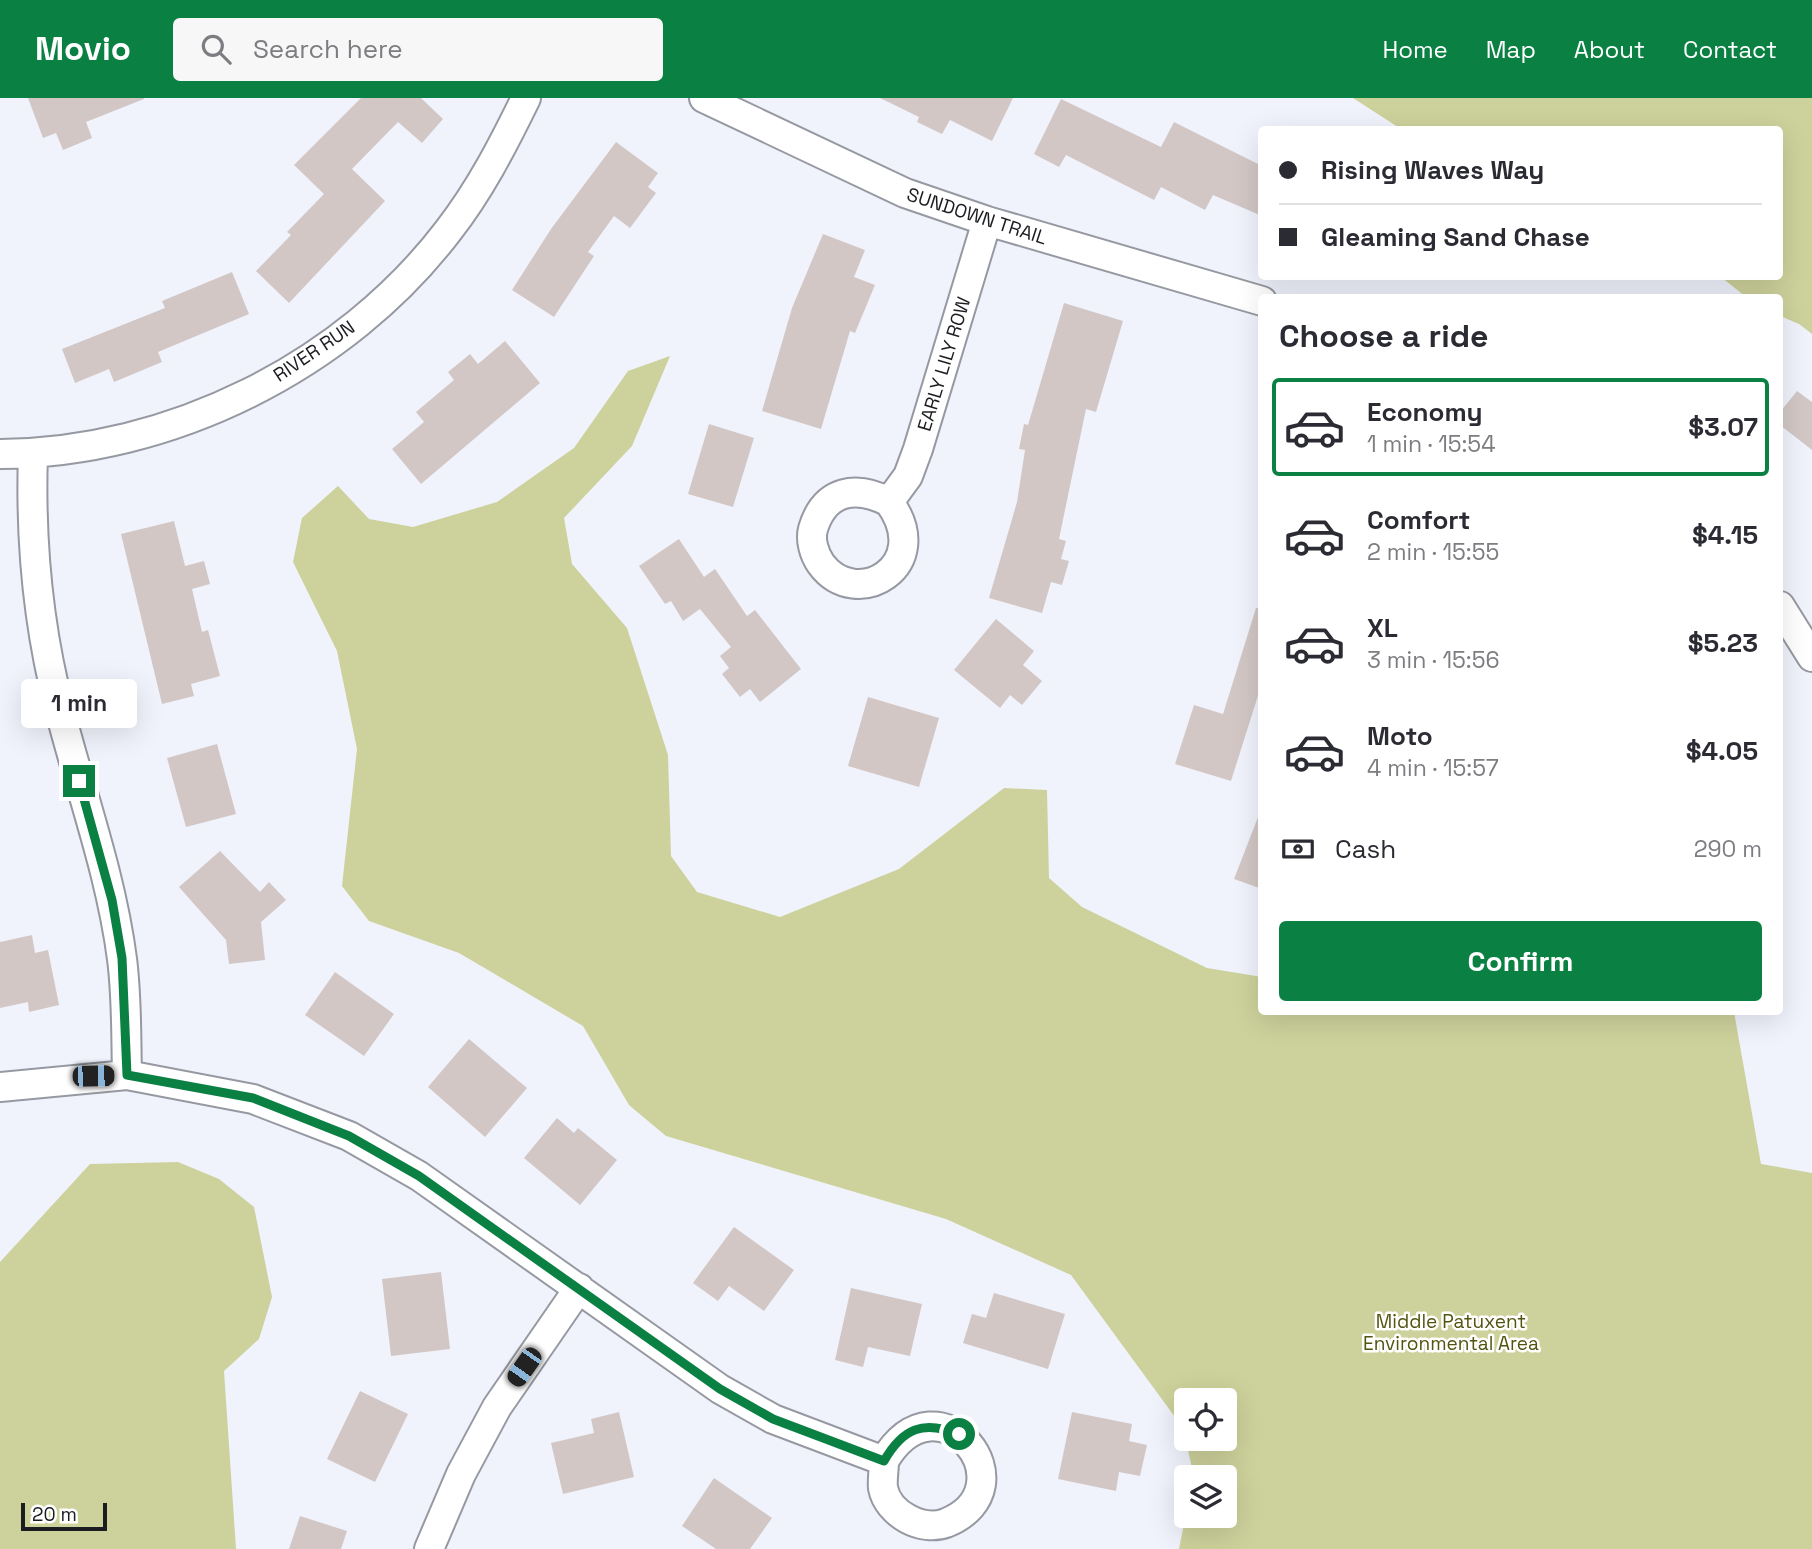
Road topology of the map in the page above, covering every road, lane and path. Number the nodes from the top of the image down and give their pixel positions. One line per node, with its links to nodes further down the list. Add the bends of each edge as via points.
1 (526, 98): 5 (street, RIVER RUN, via 481,185 447,233 374,310 334,339 291,369 199,415 106,443)
2 (704, 98): 3 (street, SUNDOWN TRAIL, via 893,188)
3 (988, 221): 4 (street, SUNDOWN TRAIL); 7 (street, EARLY LILY ROW, via 918,450 908,476)
4 (1258, 300)
5 (33, 453): 6 (street, RIVER RUN); 10 (street, via 36,584 59,709 112,900 126,1002)
6 (0, 454)
7 (890, 502)
8 (1783, 611): 9 (street)
9 (1812, 657)
10 (127, 1075): 11 (street); 12 (street, via 253,1098 349,1136 419,1176)
11 (0, 1087)
12 (579, 1288): 13 (street, via 730,1395 773,1419); 14 (street, via 497,1407 461,1474)
13 (884, 1461)
14 (429, 1549)

